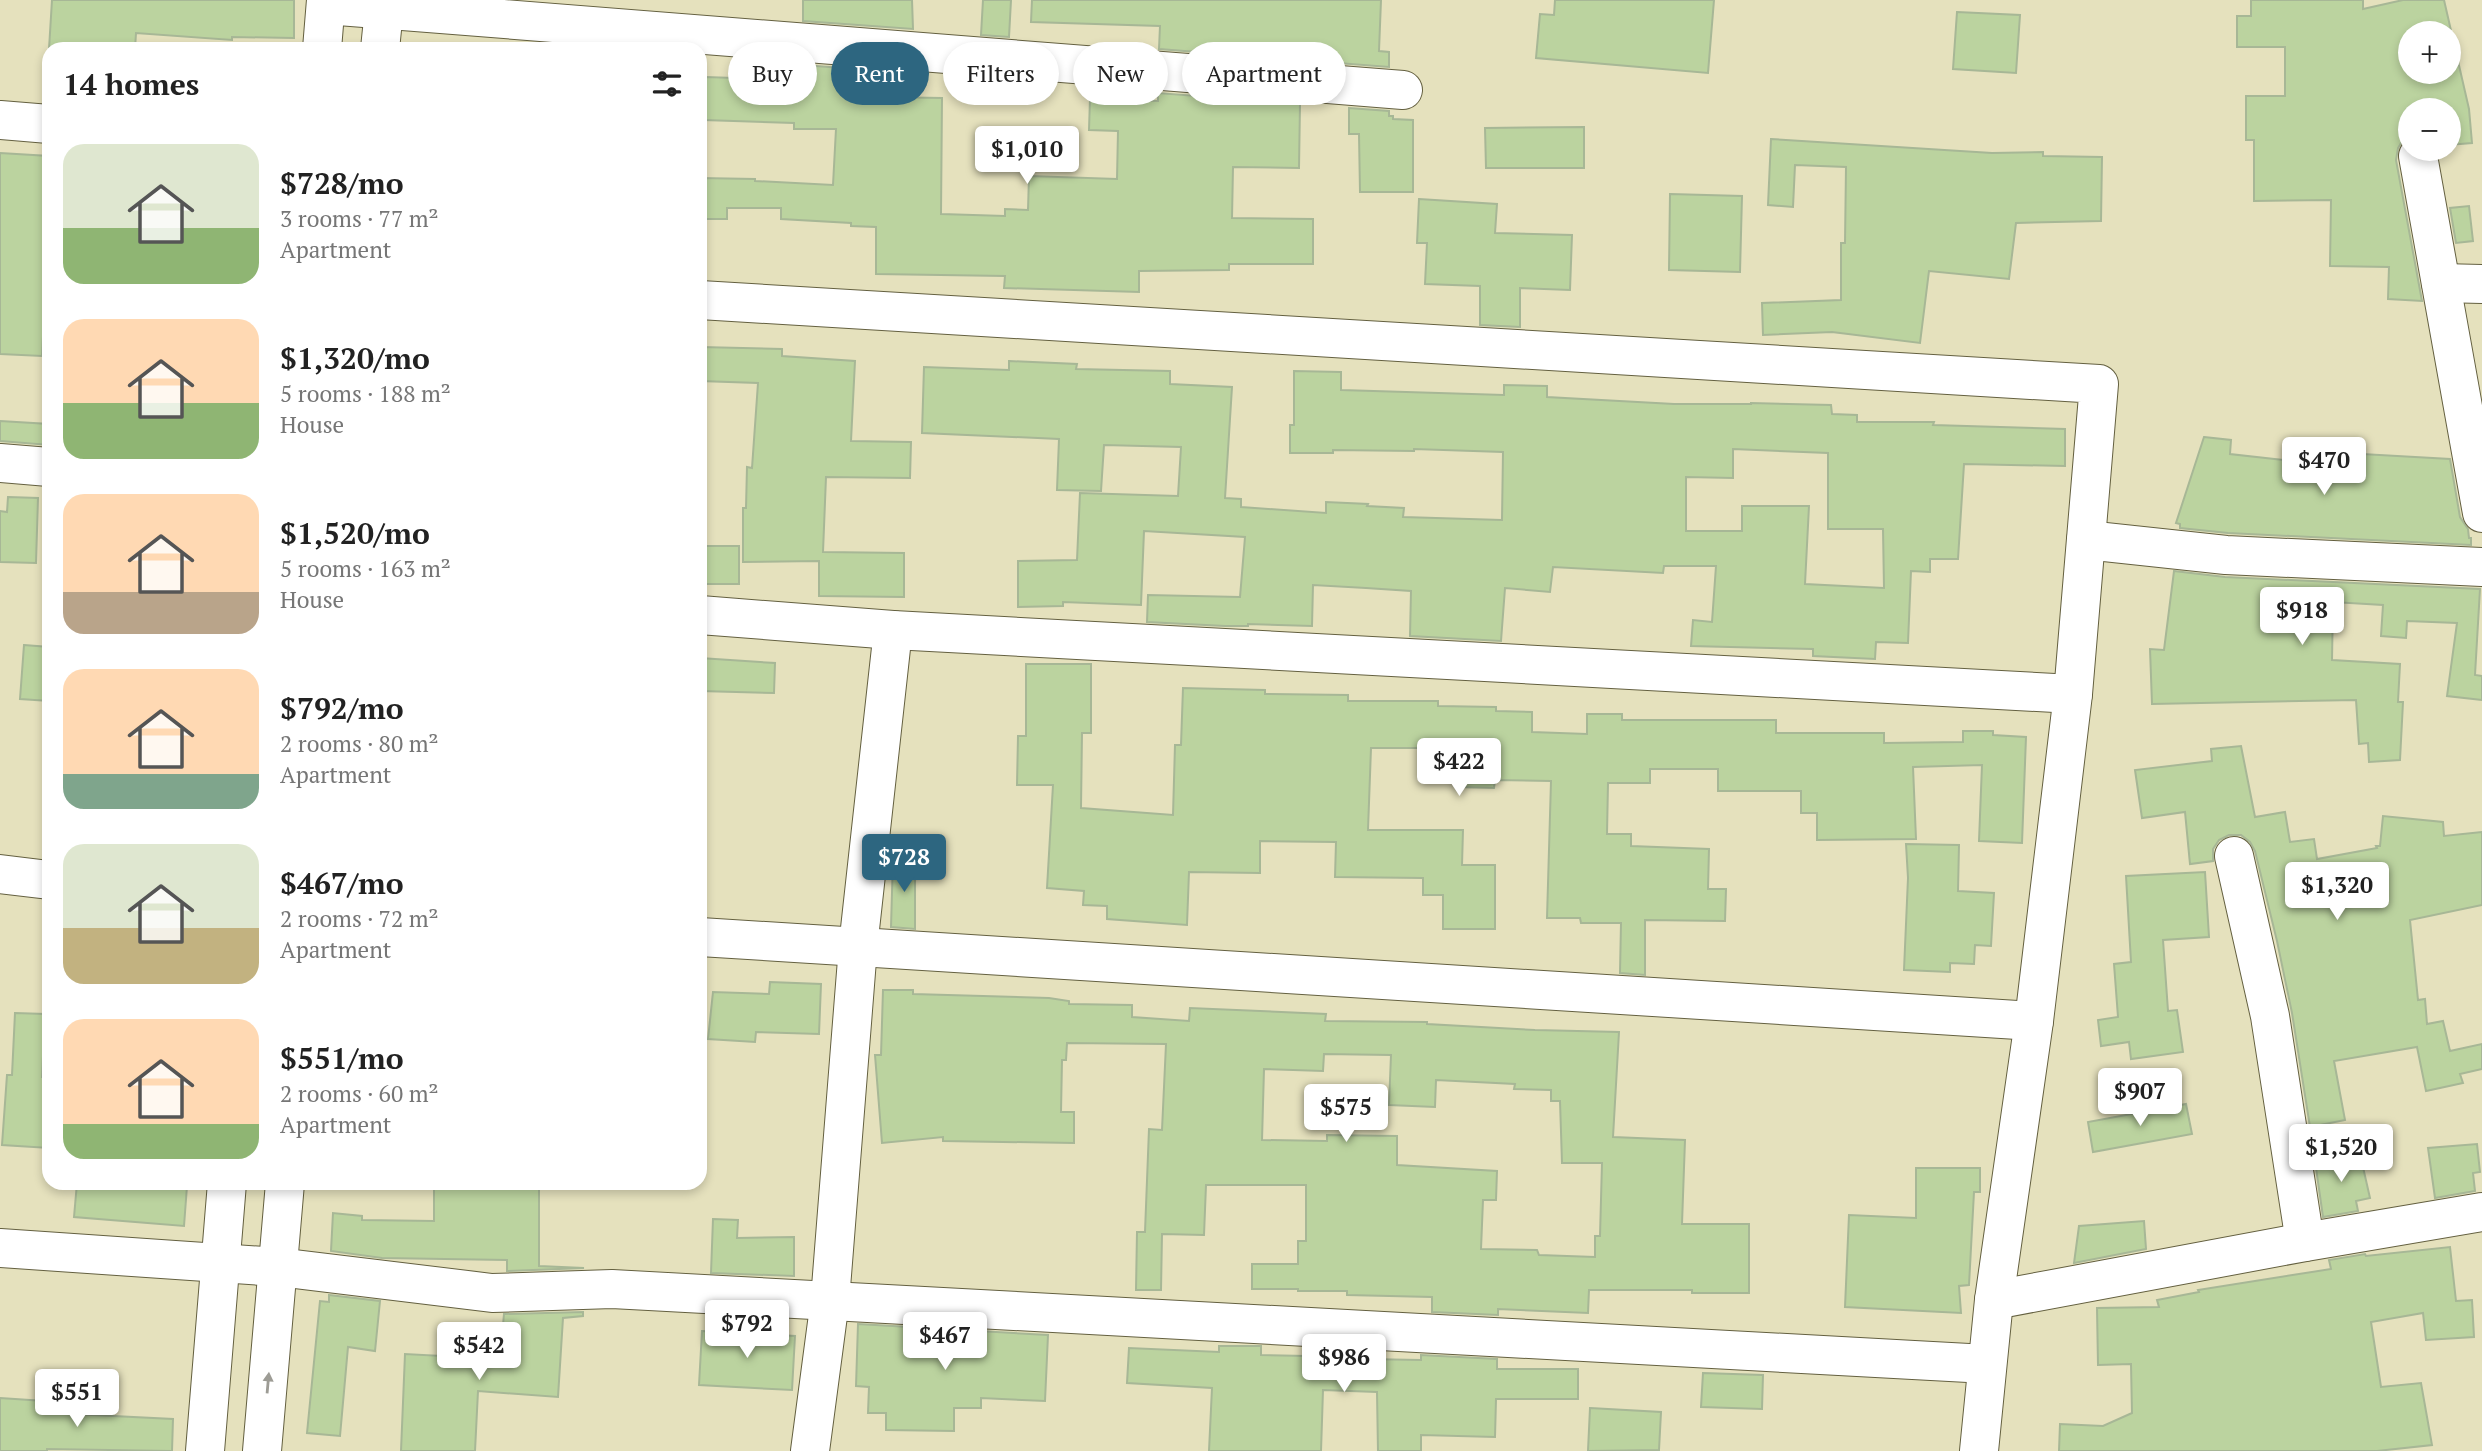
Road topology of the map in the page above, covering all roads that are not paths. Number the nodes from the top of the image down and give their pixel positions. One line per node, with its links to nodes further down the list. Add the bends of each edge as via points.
1 (326, 2): 2 (street); 3 (street)
2 (384, 5): 4 (street); 5 (street)
3 (323, 42)
4 (381, 42)
5 (1403, 90)
6 (0, 120): 7 (street)
7 (42, 123)
8 (2419, 161): 9 (street)
9 (2441, 283): 10 (street); 14 (street)
10 (2482, 285)
11 (707, 300): 15 (street, via 2099,384)
12 (0, 463): 13 (street)
13 (42, 466)
14 (2482, 513)
15 (2086, 540): 16 (street, via 2226,555); 19 (street)
16 (2482, 567)
17 (707, 616): 18 (street)
18 (893, 630): 19 (street); 24 (street)
19 (2073, 694): 25 (street)
20 (2234, 856): 29 (street, via 2270,1016)
21 (0, 874): 22 (street)
22 (42, 879)
23 (707, 937): 24 (street)
24 (858, 947): 25 (street); 33 (street)
25 (2034, 1021): 34 (street)
26 (227, 1190): 31 (street)
27 (284, 1190): 32 (street)
28 (2482, 1212): 29 (street)
29 (2305, 1242): 34 (street)
30 (0, 1248): 31 (street)
31 (221, 1264): 32 (street); 36 (street)
32 (278, 1267): 33 (street, via 492,1293 612,1289); 37 (street, one-way to 32)
33 (830, 1300): 35 (street); 38 (street)
34 (1994, 1300): 35 (street)
35 (1987, 1364): 39 (street)
36 (205, 1451)
37 (262, 1451)
38 (810, 1451)
39 (1979, 1451)

